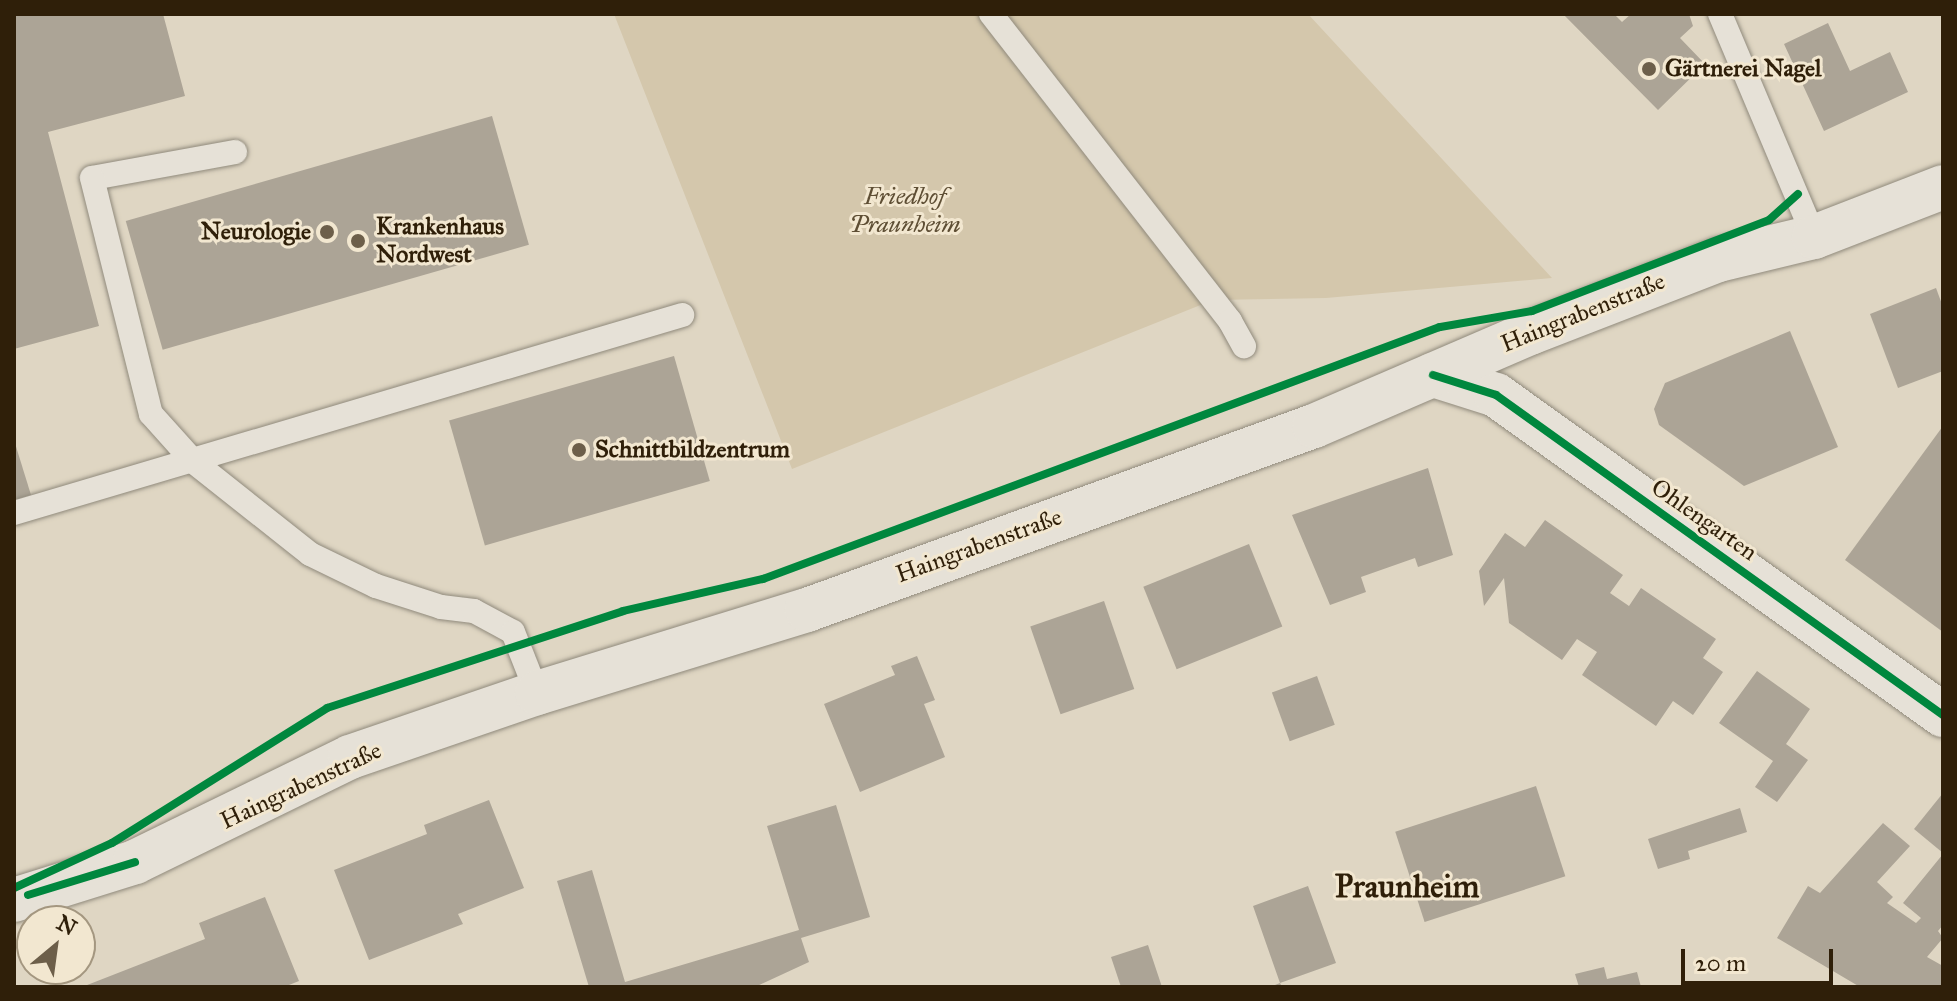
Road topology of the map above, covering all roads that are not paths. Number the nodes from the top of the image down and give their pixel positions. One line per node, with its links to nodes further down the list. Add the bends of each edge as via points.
1 (991, 14): 7 (lane, via 1221,308)
2 (1720, 14): 5 (lane)
3 (235, 152): 9 (lane, via 92,178 151,414)
4 (1943, 187): 5 (main road, Haingrabenstraße)
5 (1814, 237): 8 (main road, Haingrabenstraße, via 1718,260)
6 (682, 315): 9 (lane)
7 (1244, 346)
8 (1433, 375): 11 (main road, Haingrabenstraße, via 1314,426 807,610); 12 (main road, Ohlengarten, via 1496,395)
9 (194, 462): 10 (lane); 11 (lane, via 310,554 376,586 441,607 474,611 513,632)
10 (14, 513)
11 (537, 693): 13 (main road, Haingrabenstraße, via 350,757 135,862)
12 (1943, 715)
13 (14, 900)

